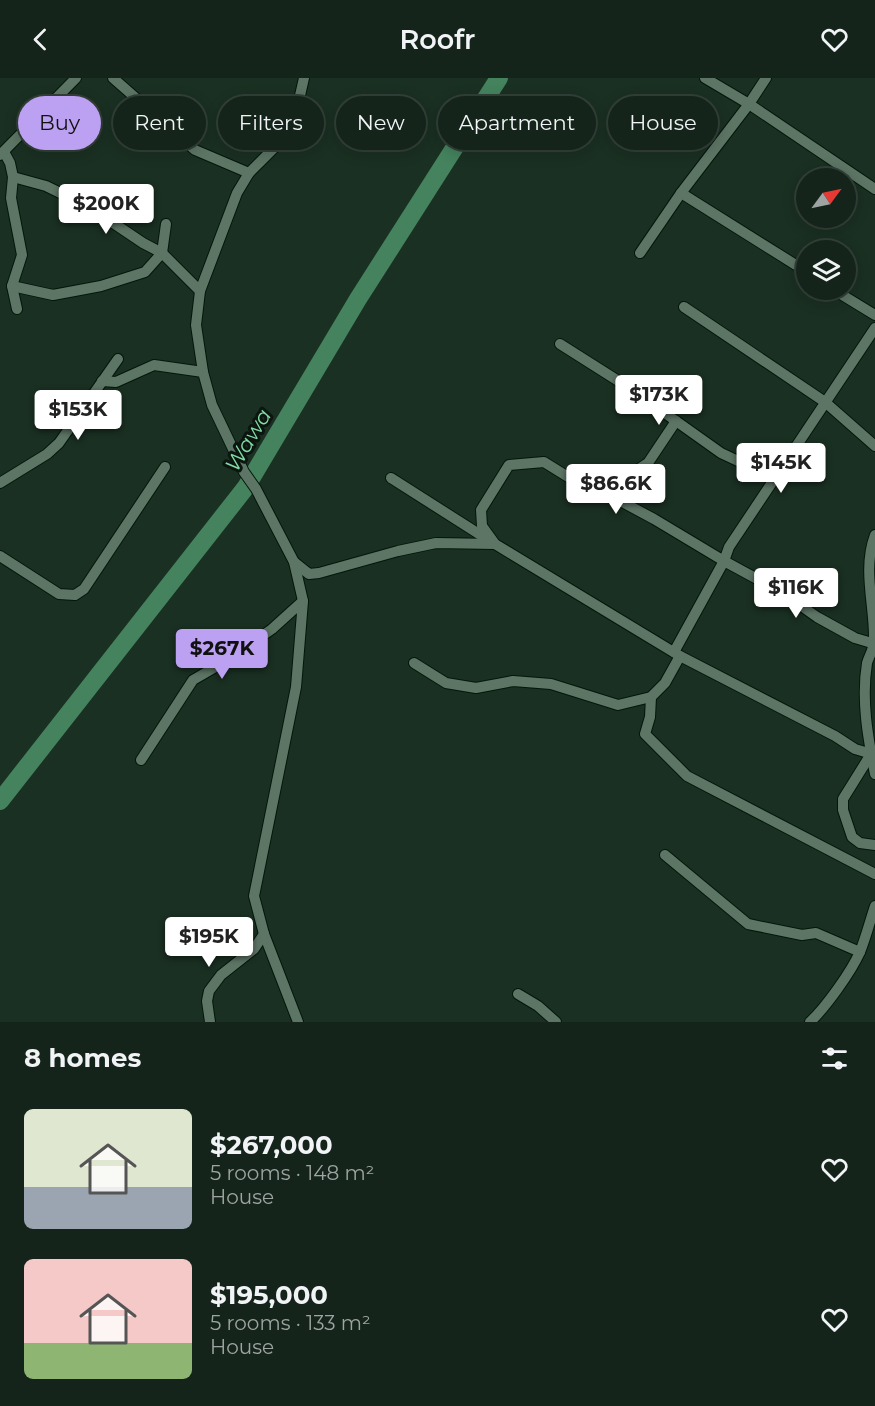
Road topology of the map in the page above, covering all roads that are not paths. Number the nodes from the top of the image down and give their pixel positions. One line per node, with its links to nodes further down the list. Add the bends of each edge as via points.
1 (76, 78): 7 (street)
2 (113, 78): 8 (street, via 195,150)
3 (304, 78): 8 (street, via 296,112 284,138)
4 (705, 78): 6 (street)
5 (766, 78): 6 (street)
6 (749, 104): 10 (street); 11 (street)
7 (4, 157): 9 (street)
8 (249, 173): 17 (street, via 237,193)
9 (13, 177): 13 (street, via 46,186 91,208); 16 (street, via 11,198 22,255)
10 (875, 189)
11 (681, 193): 14 (street); 15 (street)
12 (166, 224): 13 (street)
13 (162, 253): 16 (street, via 145,272 101,286 53,295); 17 (street)
14 (640, 253)
15 (796, 266)
16 (12, 286): 20 (street)
17 (200, 291): 25 (street, via 196,325)
18 (850, 300): 21 (street)
19 (684, 307): 27 (street)
20 (17, 309)
21 (875, 315)
22 (875, 328): 27 (street)
23 (560, 344): 28 (street)
24 (118, 359): 26 (street)
25 (203, 372): 26 (street, via 154,365 116,382); 39 (street, via 212,405 244,472)
26 (102, 381): 33 (street, via 59,443)
27 (825, 402): 29 (street); 32 (street)
28 (676, 421): 32 (street, via 721,453); 34 (street, via 648,463)
29 (875, 446)
30 (165, 468): 37 (street, via 84,589 75,595 59,594)
31 (391, 478): 36 (street)
32 (774, 478): 38 (street)
33 (0, 483)
34 (604, 492): 36 (street, via 581,485 544,462 509,465 481,510 483,526); 38 (street)
35 (875, 535): 41 (street, via 870,548 869,583)
36 (495, 544): 39 (street, via 435,543 309,574); 42 (street)
37 (0, 556)
38 (724, 561): 41 (street, via 855,638); 42 (street)
39 (294, 562): 40 (street)
40 (303, 601): 46 (street, via 272,629 193,680); 52 (street, via 296,687 254,896)
41 (875, 644): 45 (street, via 868,662 865,701)
42 (677, 654): 44 (street, via 665,683); 45 (street)
43 (414, 663): 44 (street, via 446,683 476,688 513,681 551,684 618,705)
44 (651, 697): 50 (street, via 645,734 687,776)
45 (873, 755): 47 (street); 48 (street, via 843,799 843,810 852,837)
46 (141, 760)
47 (875, 774)
48 (875, 846)
49 (665, 855): 53 (street, via 748,924 802,935 816,933)
50 (875, 874)
51 (875, 906): 53 (street)
52 (264, 934): 55 (street, via 254,949 221,975 209,991); 56 (street)
53 (860, 952): 58 (street)
54 (518, 994): 57 (street)
55 (210, 1022)
56 (298, 1022)
57 (556, 1022)
58 (810, 1022)

